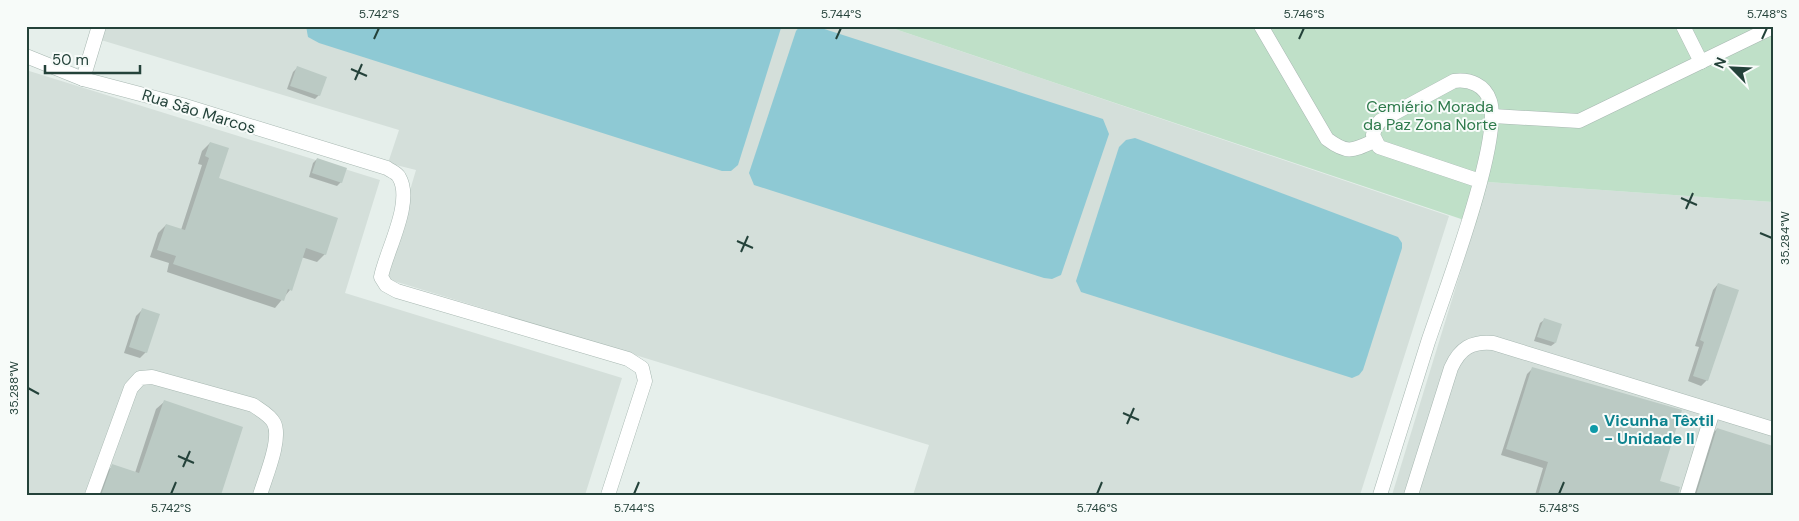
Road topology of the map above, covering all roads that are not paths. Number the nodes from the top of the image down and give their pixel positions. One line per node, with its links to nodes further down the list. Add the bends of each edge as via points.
1 (99, 26): 7 (street)
2 (1261, 26): 9 (street, via 1327,138 1340,148 1352,151)
3 (1684, 26): 6 (street)
4 (1773, 27): 6 (street)
5 (26, 56): 7 (street, Rua São Marcos)
6 (1701, 62): 8 (street, via 1579,121)
7 (83, 79): 15 (street, Rua São Marcos, via 182,104 387,168 398,175 402,183 403,203 384,259 381,277 386,285 397,292 628,359 642,368 645,381)
8 (1493, 116): 9 (street, via 1484,90 1476,83 1454,81 1380,121 1375,128); 10 (street)
9 (1374, 141): 10 (street, via 1388,151)
10 (1480, 181): 16 (street)
11 (1713, 411): 12 (street); 17 (street, via 1493,343 1472,344 1456,357 1451,368); 18 (street)
12 (1773, 429)
13 (92, 495): 14 (street, via 131,388 140,378 152,377 253,405 266,414 274,424 276,440)
14 (260, 495)
15 (608, 495)
16 (1380, 495)
17 (1411, 495)
18 (1687, 495)

